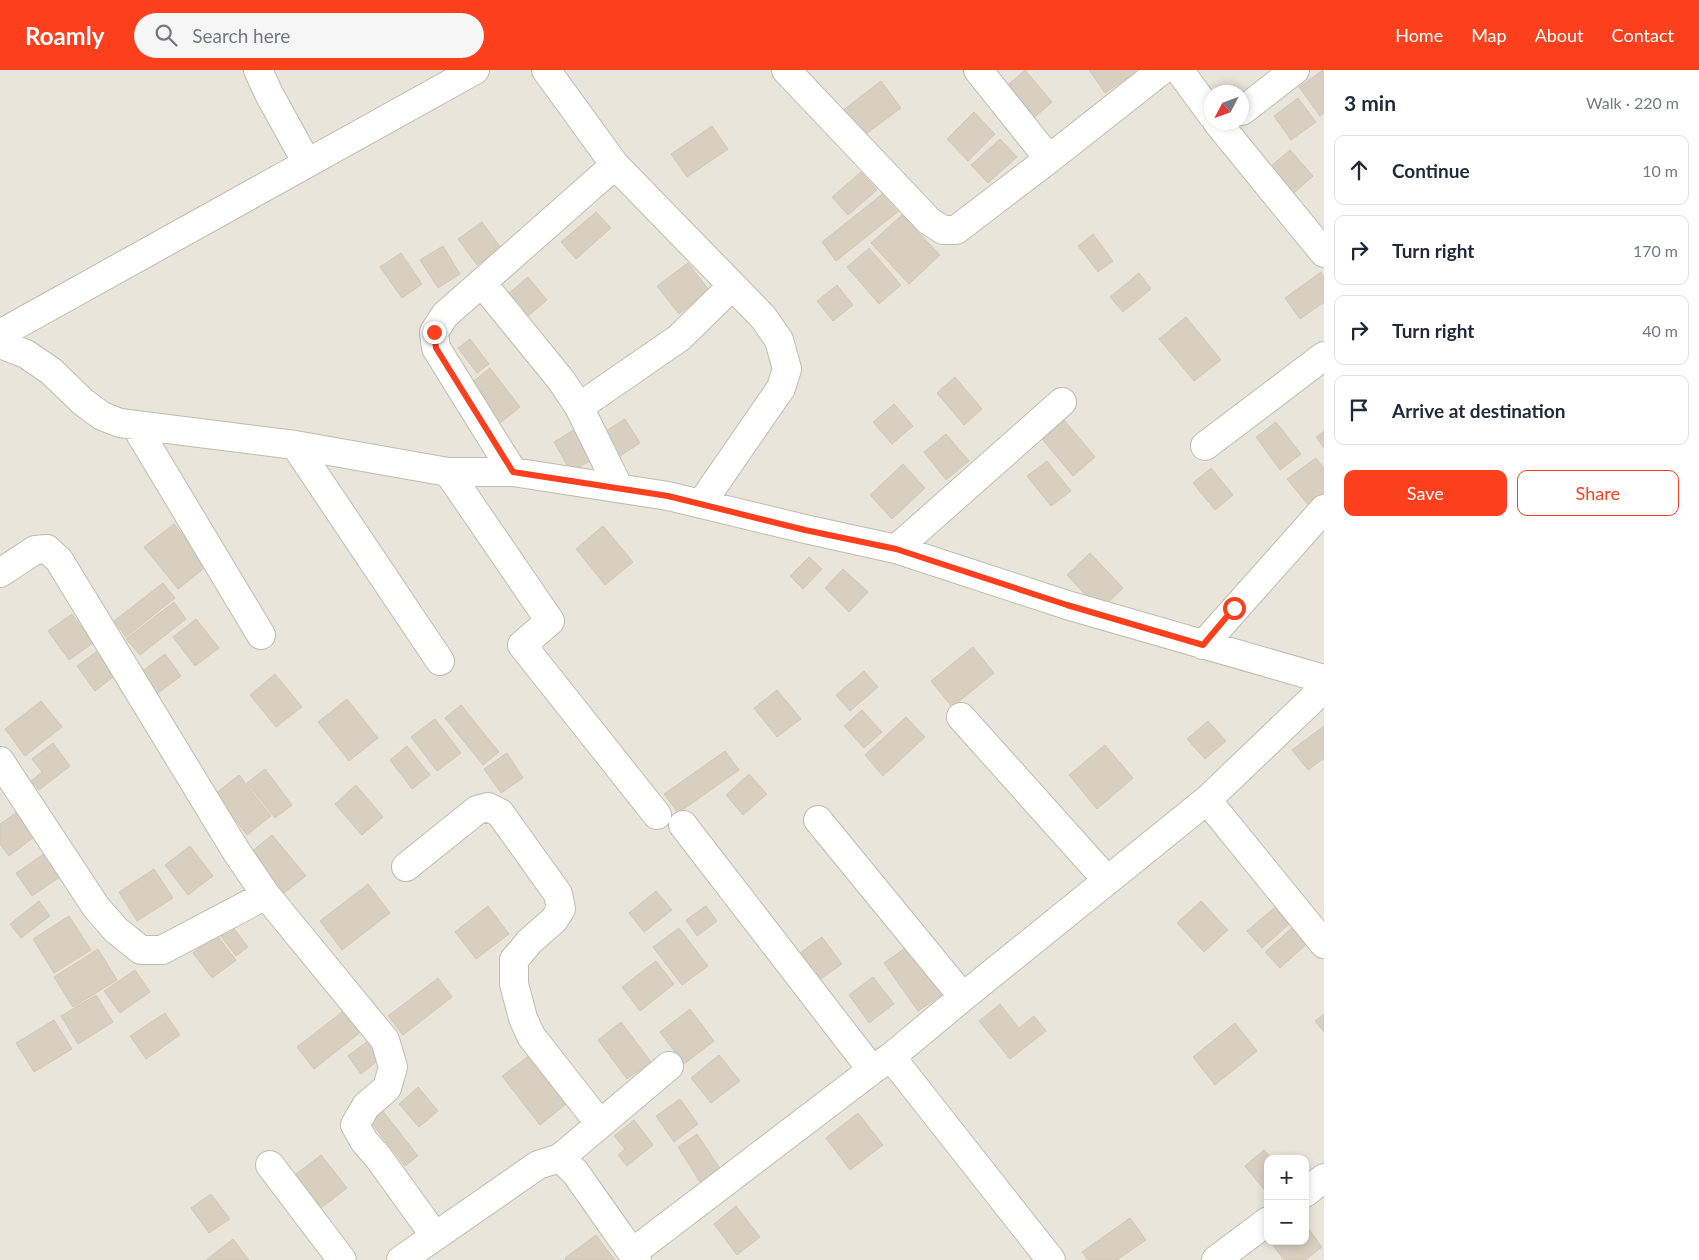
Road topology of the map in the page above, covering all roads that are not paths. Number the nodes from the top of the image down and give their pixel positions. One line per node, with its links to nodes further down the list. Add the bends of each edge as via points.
1 (258, 70): 13 (street)
2 (475, 70): 13 (street)
3 (786, 70): 12 (street, via 928,221 943,230 956,230)
4 (978, 70): 12 (street)
5 (1162, 70): 12 (street)
6 (1179, 70): 9 (street)
7 (1296, 70): 10 (street)
8 (556, 74): 14 (street)
9 (1204, 98)
10 (1249, 102)
11 (1231, 130): 15 (street)
12 (1049, 160)
13 (307, 163): 18 (street)
14 (615, 165): 16 (street); 17 (street)
15 (1324, 253)
16 (482, 283): 22 (street, via 561,380); 27 (street, via 445,315 434,332 436,348)
17 (732, 286): 22 (street, via 679,338); 29 (street, via 763,317 779,340 787,369 781,388)
18 (0, 334)
19 (0, 344): 23 (street, via 26,354 51,371 102,416)
20 (1324, 356): 25 (street)
21 (1062, 402): 31 (street)
22 (579, 408): 28 (street)
23 (135, 425): 24 (street); 33 (street)
24 (295, 445): 26 (street); 35 (street)
25 (1205, 446)
26 (448, 472): 27 (street); 41 (street, via 550,621 522,645)
27 (513, 472): 28 (street)
28 (619, 488): 29 (street)
29 (701, 504): 31 (street)
30 (1324, 509): 34 (street)
31 (896, 549): 34 (street)
32 (0, 573): 46 (street, via 35,550 48,549 59,560 236,852)
33 (261, 635)
34 (1203, 645): 36 (street)
35 (440, 661)
36 (1324, 679)
37 (1324, 688): 40 (street)
38 (962, 717): 45 (street)
39 (0, 761): 46 (street, via 96,907 116,930 141,950 162,950)
40 (1206, 800): 45 (street); 47 (street)
41 (657, 815)
42 (818, 820): 48 (street)
43 (683, 825): 49 (street)
44 (406, 868): 51 (street, via 477,810 488,806 500,813 558,894 561,909 514,960 514,984 523,1018 531,1036)
45 (1107, 880): 48 (street)
46 (266, 895): 57 (street, via 385,1040 393,1067 387,1088 366,1106 355,1125)
47 (1324, 944)
48 (963, 997): 49 (street)
49 (882, 1064): 58 (street); 61 (street)
50 (669, 1066): 51 (street)
51 (600, 1124): 52 (street)
52 (560, 1158): 57 (street, via 538,1165); 58 (street, via 575,1172)
53 (270, 1165): 59 (street)
54 (1324, 1178): 55 (street)
55 (1309, 1190)
56 (1264, 1224): 62 (street)
57 (435, 1236): 60 (street)
58 (635, 1257)
59 (342, 1260)
60 (400, 1260)
61 (1051, 1260)
62 (1216, 1260)

